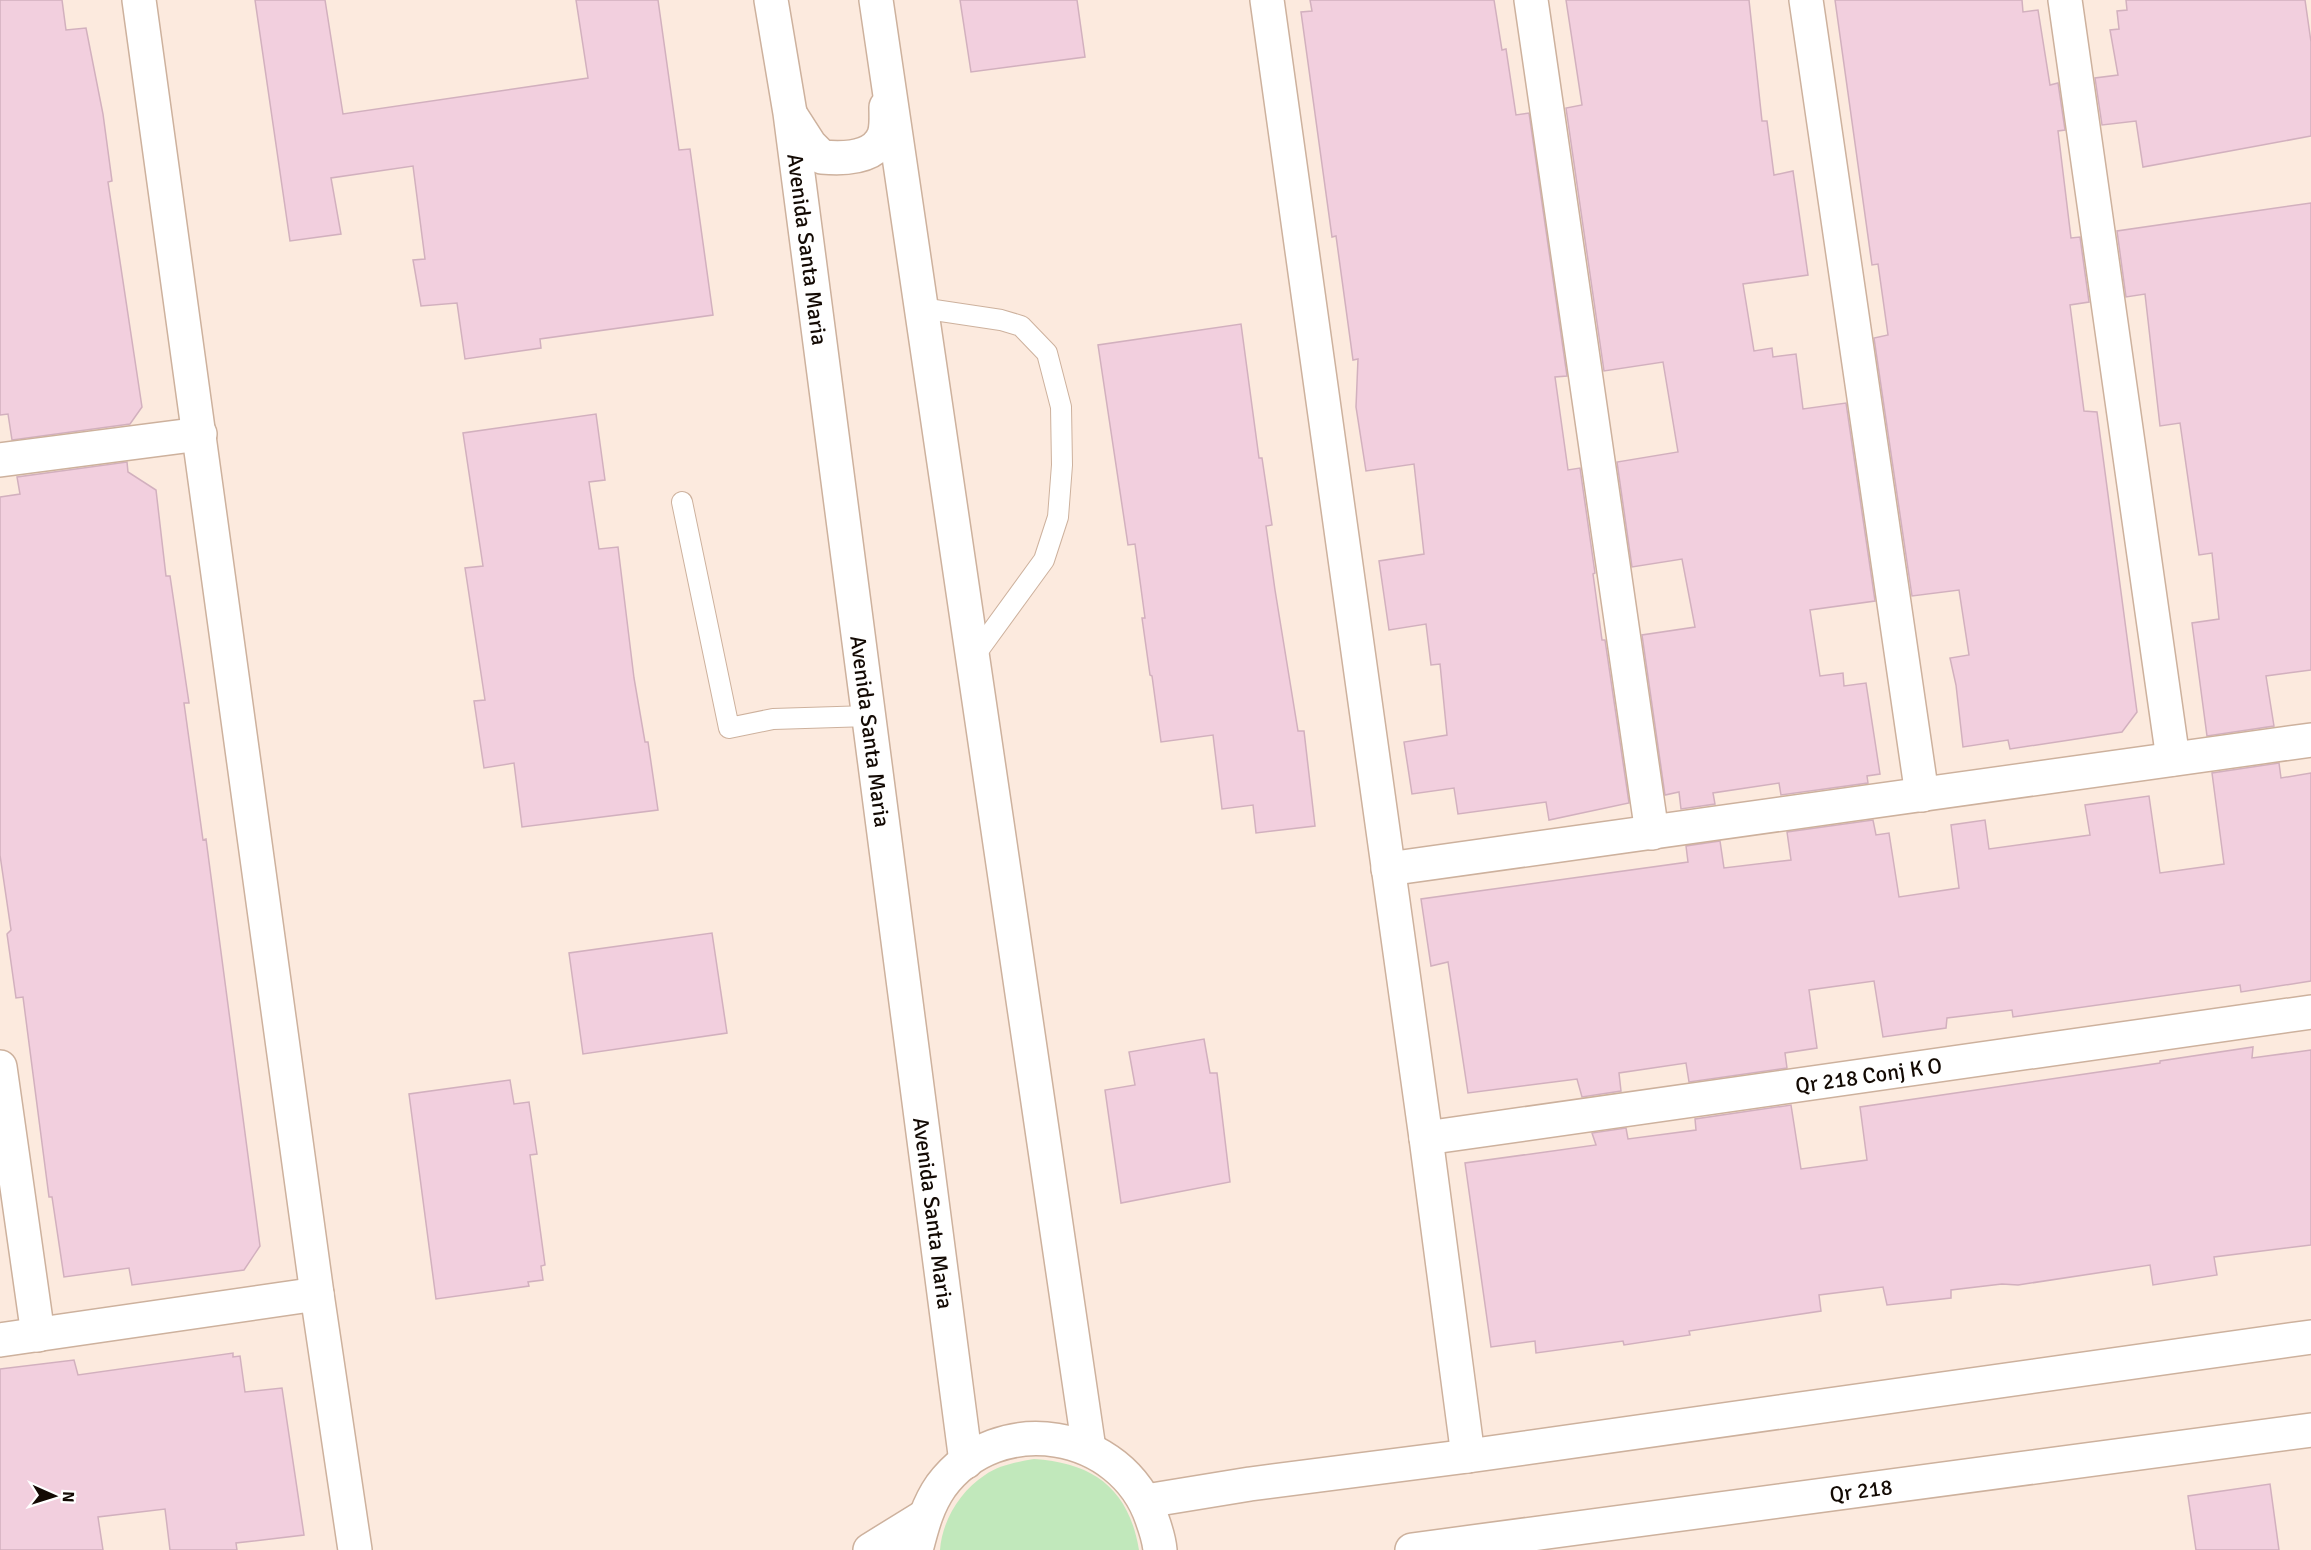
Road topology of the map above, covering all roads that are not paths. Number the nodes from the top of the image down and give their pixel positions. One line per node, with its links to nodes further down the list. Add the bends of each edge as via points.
1 (139, 0): 11 (street)
2 (771, 0): 9 (street, Avenida Santa Maria)
3 (876, 0): 8 (street)
4 (1267, 0): 20 (street)
5 (1531, 0): 19 (street)
6 (1806, 0): 18 (street)
7 (2065, 0): 17 (street)
8 (887, 80): 9 (street, via 885,133 879,145 869,152 854,157 822,157); 10 (street)
9 (790, 113): 15 (street, Avenida Santa Maria)
10 (921, 308): 14 (street); 14 (lane, via 1021,326 1047,353 1061,407 1058,517 1044,560)
11 (200, 434): 12 (street); 24 (street)
12 (0, 460)
13 (682, 502): 15 (lane, via 729,728 774,719)
14 (972, 659): 29 (street)
15 (869, 716): 31 (street, Avenida Santa Maria)
16 (2311, 740): 17 (street)
17 (2173, 759): 18 (street)
18 (1922, 795): 19 (street)
19 (1652, 833): 20 (street)
20 (1388, 869): 23 (street)
21 (2311, 1012): 23 (street, Qr 218 Conj K O)
22 (0, 1068): 25 (street)
23 (1426, 1138): 30 (street)
24 (317, 1294): 25 (street); 34 (street)
25 (38, 1335): 27 (street)
26 (2311, 1337): 30 (street)
27 (0, 1340)
28 (2311, 1430): 38 (street, Qr 218)
29 (1089, 1449): 31 (street, via 1058,1439 1026,1438 994,1446); 32 (street, via 1122,1470)
30 (1468, 1456): 32 (street)
31 (966, 1462): 33 (street, via 942,1486)
32 (1146, 1501): 37 (street)
33 (925, 1516): 35 (street); 36 (street)
34 (355, 1550)
35 (870, 1550)
36 (916, 1550)
37 (1160, 1550)
38 (1412, 1550)

